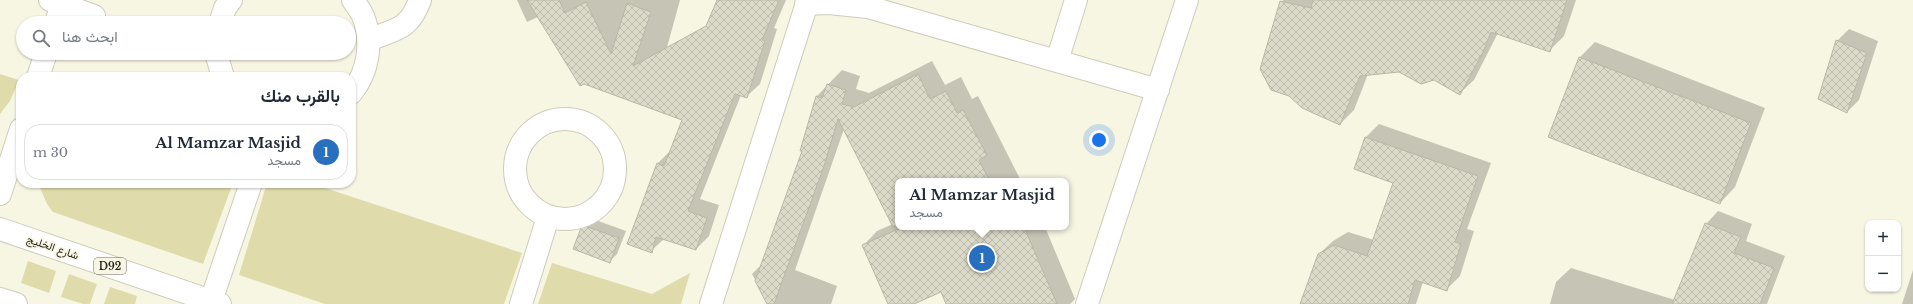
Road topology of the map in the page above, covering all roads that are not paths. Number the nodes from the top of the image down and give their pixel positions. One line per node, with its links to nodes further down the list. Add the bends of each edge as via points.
1 (231, 0): 10 (street)
2 (353, 0): 11 (street, via 363,16)
3 (420, 0): 11 (street, via 414,16 407,23)
4 (1076, 0): 14 (street)
5 (1187, 0): 18 (street)
6 (807, 2): 7 (street); 28 (street)
7 (891, 6): 14 (street)
8 (56, 9): 9 (street)
9 (94, 16)
10 (222, 16)
11 (368, 40): 17 (street, via 367,64)
12 (44, 60): 15 (street)
13 (218, 60): 16 (street)
14 (1058, 61): 18 (street)
15 (40, 72)
16 (222, 72)
17 (356, 87)
18 (1158, 90): 29 (street)
19 (16, 145): 21 (street)
20 (250, 188): 25 (street)
21 (0, 194)
22 (548, 217): 22 (street, via 565,220 581,217 596,209 607,197 614,182 615,165 611,149 602,135 589,124 573,119 557,119 541,124 528,134 519,148 515,164 516,181 523,196 534,208); 27 (street)
23 (0, 229): 25 (street, شارع الخليج / D92)
24 (0, 299): 26 (street)
25 (216, 303)
26 (16, 304)
27 (521, 304)
28 (711, 304)
29 (1087, 304)

